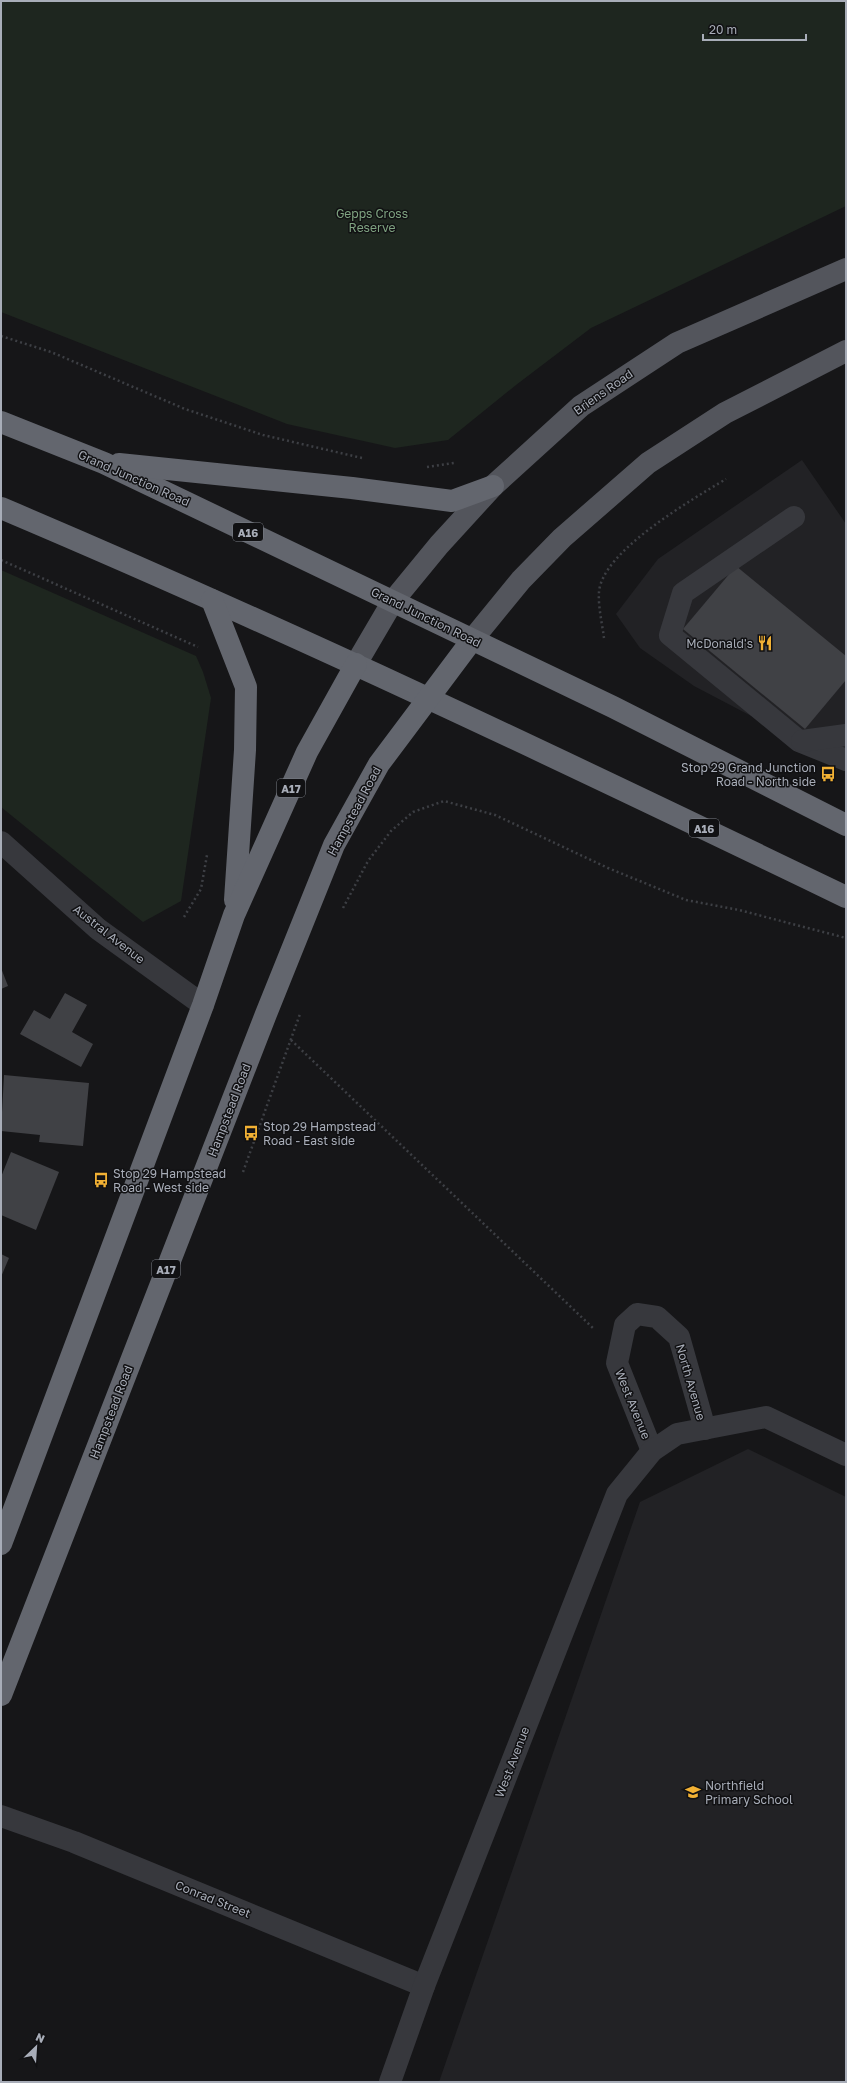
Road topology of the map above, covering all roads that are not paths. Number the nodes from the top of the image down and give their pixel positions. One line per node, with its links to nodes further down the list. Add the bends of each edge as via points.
1 (846, 269): 5 (main road, Briens Road, via 677,343 580,406)
2 (846, 351): 10 (main road, via 725,413 648,463 562,538 521,580)
3 (1, 422): 4 (highway, Grand Junction Road / A16)
4 (104, 463): 5 (highway, via 352,488 452,501); 9 (highway, Grand Junction Road / A16)
5 (493, 486): 9 (main road, Briens Road, via 439,545)
6 (1, 508): 8 (highway, A16)
7 (794, 518): 14 (street, via 683,593 670,635)
8 (212, 600): 11 (highway, A16); 19 (highway, via 246,687 245,750)
9 (393, 601): 10 (highway, Grand Junction Road / A16); 11 (main road, A17)
10 (472, 640): 12 (highway, A17); 16 (highway, Grand Junction Road / A16)
11 (356, 664): 12 (highway, A16); 19 (highway, A17, via 307,752)
12 (428, 698): 18 (highway, A16); 27 (highway, Hampstead Road / A17, via 379,764 334,845)
13 (846, 735): 14 (street)
14 (799, 741): 15 (street)
15 (846, 760)
16 (846, 825)
17 (1, 842): 20 (street, Austral Avenue, via 98,929)
18 (846, 897)
19 (234, 915): 20 (highway, A17)
20 (203, 1005): 26 (highway, A17)
21 (637, 1314): 22 (street, North Avenue, via 657,1317 679,1337); 24 (street, West Avenue, via 626,1325 616,1364)
22 (705, 1429): 23 (street, North Avenue); 25 (street, North Avenue, via 766,1417)
23 (677, 1434): 24 (street, West Avenue)
24 (652, 1451): 29 (street, West Avenue, via 617,1494)
25 (846, 1455)
26 (1, 1544)
27 (1, 1695)
28 (1, 1816): 29 (street, Conrad Street, via 74,1842)
29 (424, 1986): 30 (street, West Avenue)
30 (390, 2082)

